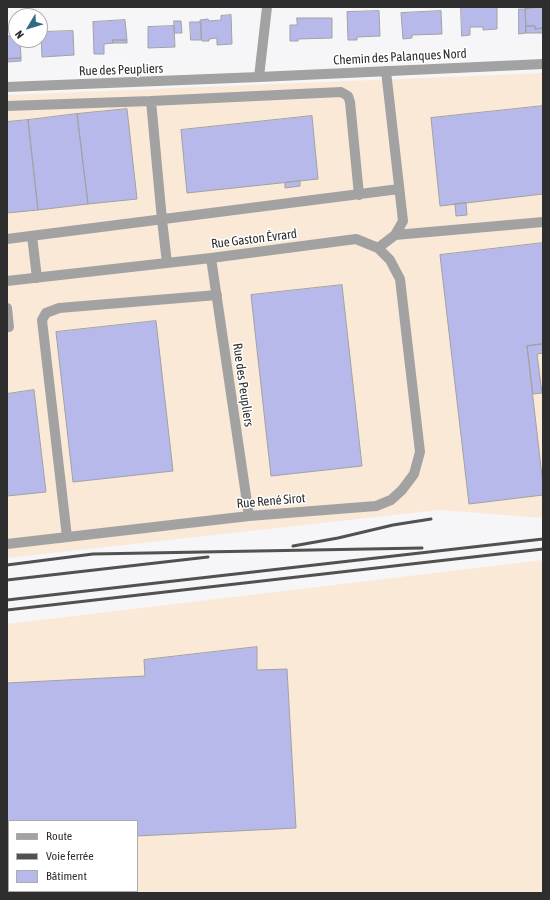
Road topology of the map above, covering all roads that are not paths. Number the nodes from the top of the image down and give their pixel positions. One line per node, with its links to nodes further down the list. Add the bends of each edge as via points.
1 (267, 7): 4 (street)
2 (543, 64): 3 (street, Chemin des Palanques Nord)
3 (386, 71): 4 (street, Chemin des Palanques Nord); 8 (street)
4 (259, 77): 5 (street, Rue des Peupliers)
5 (7, 88)
6 (151, 101): 7 (street); 9 (street, via 341,92 348,96 350,102); 10 (street)
7 (7, 106)
8 (399, 189): 9 (street); 12 (street, via 402,221)
9 (359, 194): 10 (street)
10 (162, 220): 13 (street); 17 (street)
11 (543, 222): 12 (street)
12 (395, 235): 15 (street)
13 (32, 236): 14 (street); 18 (street)
14 (7, 239)
15 (378, 248): 16 (street, Rue Gaston Évrard, via 356,239); 23 (street, Rue Gaston Évrard, via 390,260 400,279)
16 (211, 258): 17 (street, Rue Gaston Évrard); 20 (street, Rue des Peupliers)
17 (167, 263): 18 (street, Rue Gaston Évrard)
18 (37, 278): 19 (street, Rue Gaston Évrard)
19 (7, 281)
20 (217, 295): 24 (street, Rue des Peupliers); 25 (street, via 59,308 46,313 42,320)
21 (7, 308): 22 (street)
22 (7, 327)
23 (410, 365): 24 (street, Rue René Sirot, via 420,452 414,474 402,490 391,500 376,506)
24 (249, 516): 25 (street, Rue René Sirot)
25 (67, 537): 26 (street, Rue René Sirot)
26 (7, 544)

